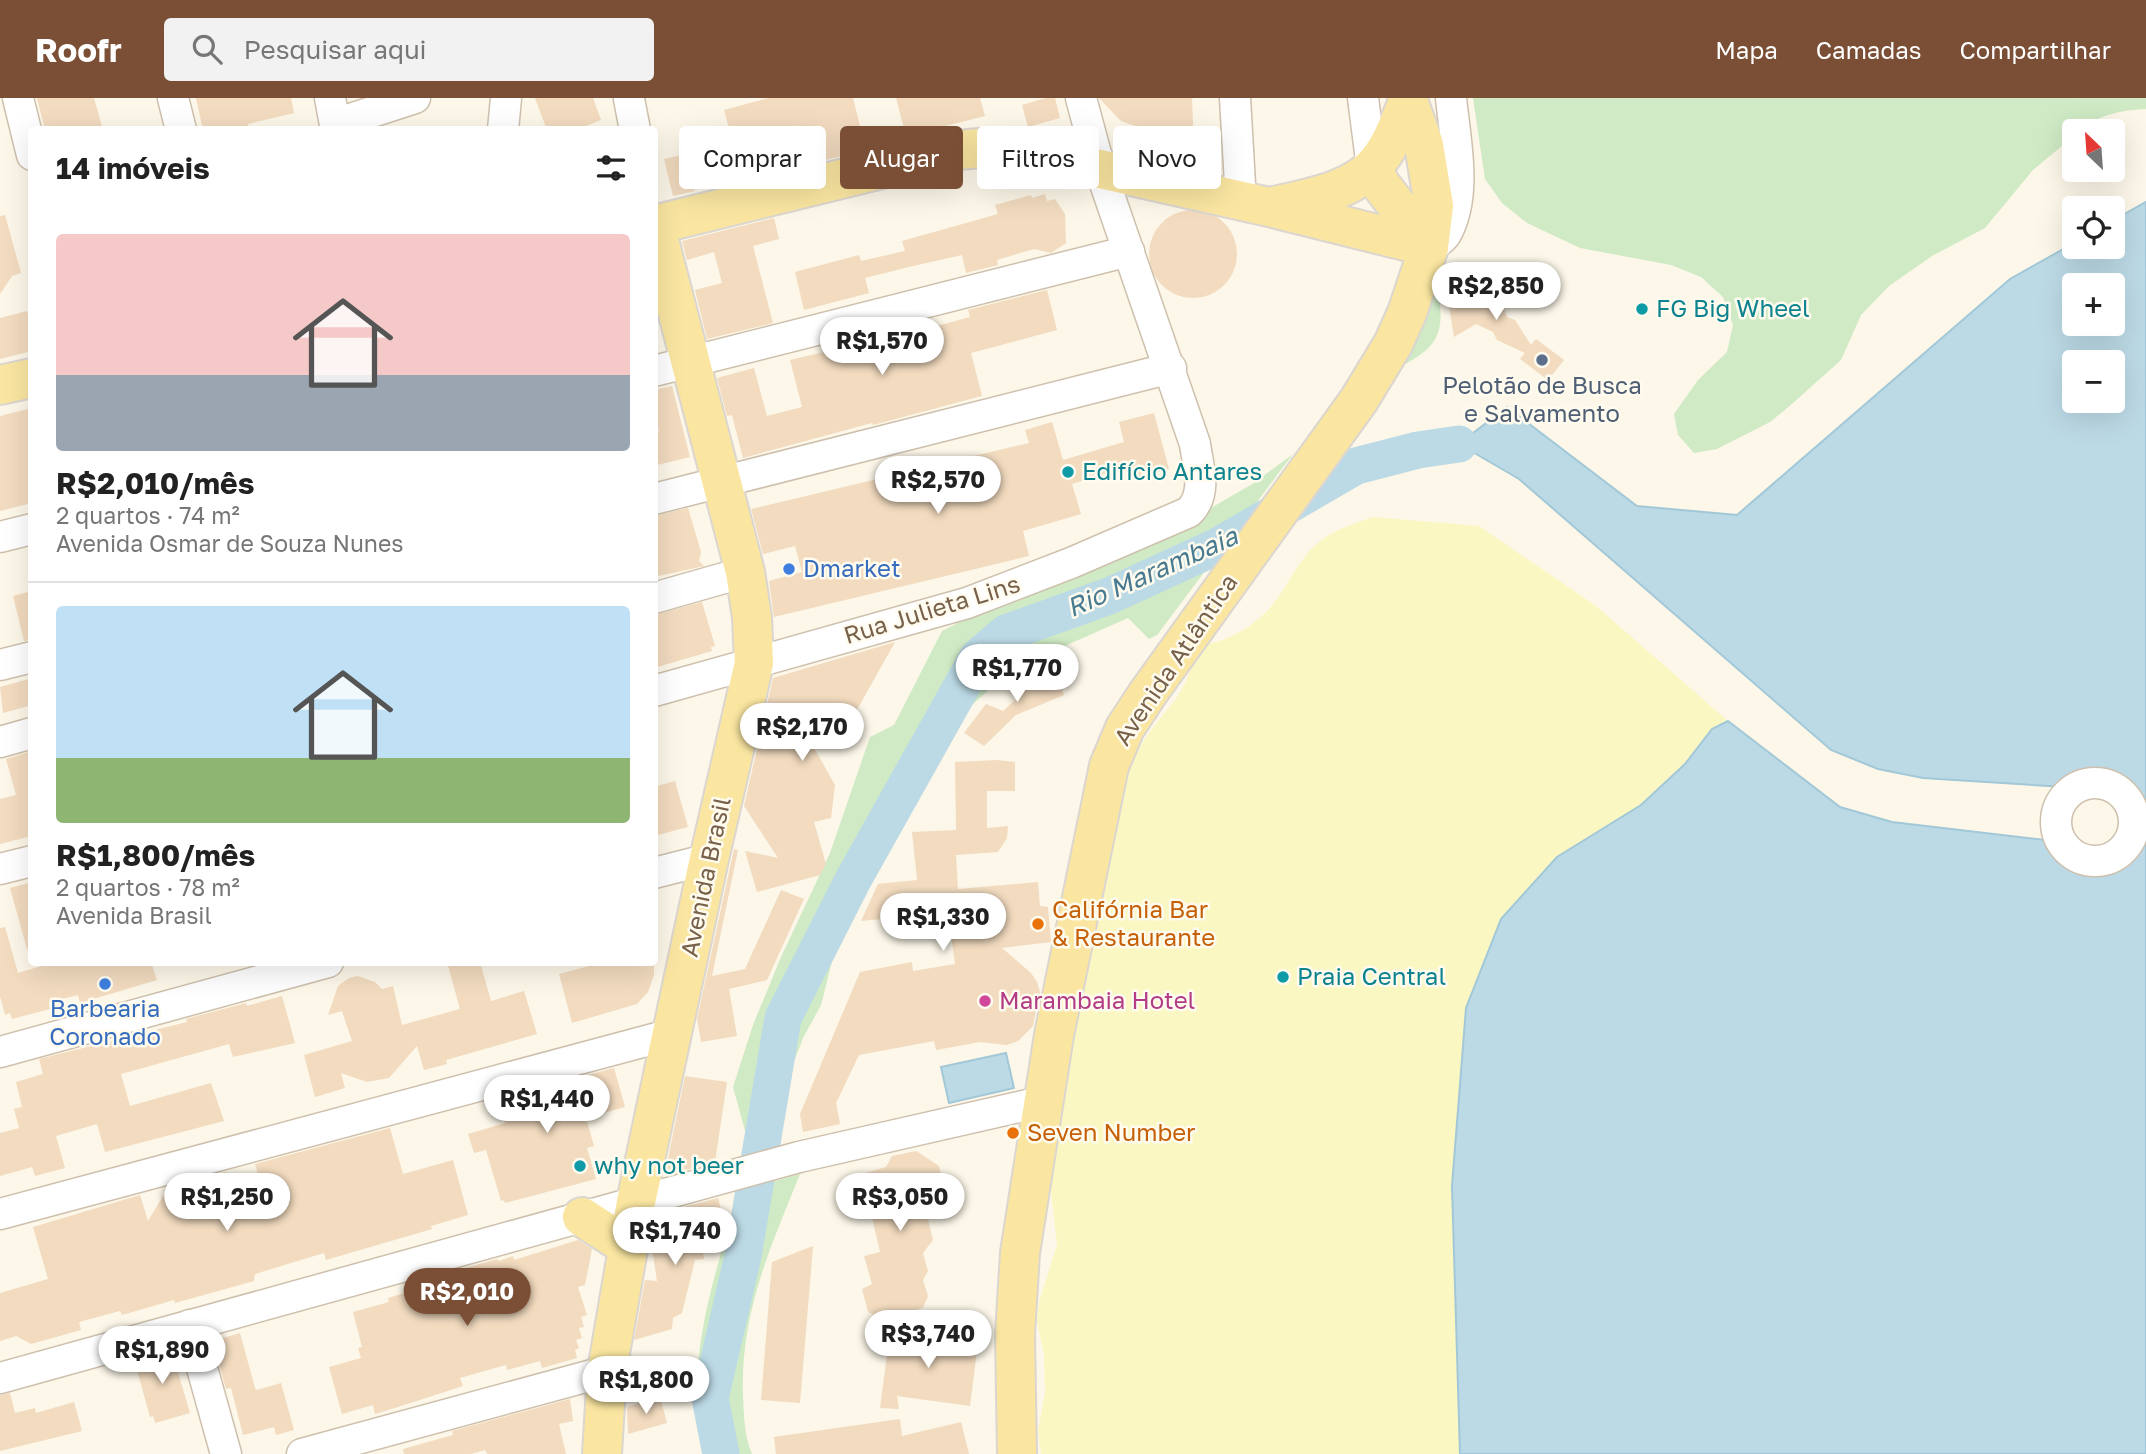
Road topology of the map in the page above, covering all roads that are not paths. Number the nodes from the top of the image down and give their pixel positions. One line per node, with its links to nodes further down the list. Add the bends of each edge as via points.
1 (18, 98): 15 (street)
2 (173, 98): 12 (street)
3 (415, 98): 11 (street)
4 (506, 98): 13 (street)
5 (1081, 98): 17 (street)
6 (1235, 98): 18 (street)
7 (1363, 98): 16 (street)
8 (1451, 98): 20 (street, via 1458,173 1455,209 1446,236)
9 (629, 99): 14 (street)
10 (1407, 100): 16 (main road, via 1390,142); 20 (main road, Avenida Atlântica, via 1431,178 1434,206)
11 (334, 117)
12 (180, 126)
13 (503, 126)
14 (634, 126)
15 (28, 139)
16 (1372, 168): 18 (main road, via 1327,193); 20 (main road)
17 (1100, 169): 18 (main road); 19 (main road, via 999,149 959,150); 22 (street)
18 (1255, 204): 20 (main road)
19 (658, 223)
20 (1429, 247): 46 (main road, Avenida Atlântica, via 1393,344 1359,400 1148,693 1116,746 1054,1035)
21 (658, 249): 23 (main road, Avenida Brasil)
22 (1129, 251): 23 (street); 24 (street)
23 (672, 366): 27 (main road, Avenida Brasil)
24 (1171, 368): 27 (street); 34 (street, Rua Julieta Lins, via 1195,444 1201,491 1199,502 1189,512 1007,589)
25 (28, 379): 26 (main road)
26 (0, 385)
27 (722, 482): 28 (street); 31 (main road, Avenida Brasil)
28 (658, 498)
29 (28, 529): 30 (street)
30 (0, 537)
31 (744, 572): 32 (street); 34 (main road, Avenida Brasil)
32 (658, 597)
33 (28, 658): 35 (street)
34 (754, 663): 36 (street, Rua Julieta Lins); 39 (main road, Avenida Brasil)
35 (0, 665)
36 (658, 690)
37 (28, 734): 38 (street)
38 (0, 742)
39 (709, 859): 42 (street); 44 (main road, Avenida Brasil)
40 (28, 862): 41 (street)
41 (0, 869)
42 (658, 872)
43 (313, 966): 45 (street)
44 (672, 1034): 47 (main road, Avenida Brasil); 48 (street)
45 (0, 1052)
46 (1045, 1101): 47 (street, via 799,1157); 57 (main road, Avenida Atlântica, via 1020,1253 1015,1334)
47 (636, 1202): 49 (street); 50 (main road, Avenida Brasil)
48 (0, 1214)
49 (582, 1217): 50 (main road); 51 (street)
50 (627, 1246): 52 (main road, Avenida Brasil)
51 (190, 1325): 53 (street); 54 (street)
52 (607, 1371): 55 (street); 56 (main road, Avenida Brasil)
53 (0, 1378)
54 (226, 1454)
55 (302, 1454)
56 (602, 1454)
57 (1017, 1454)

